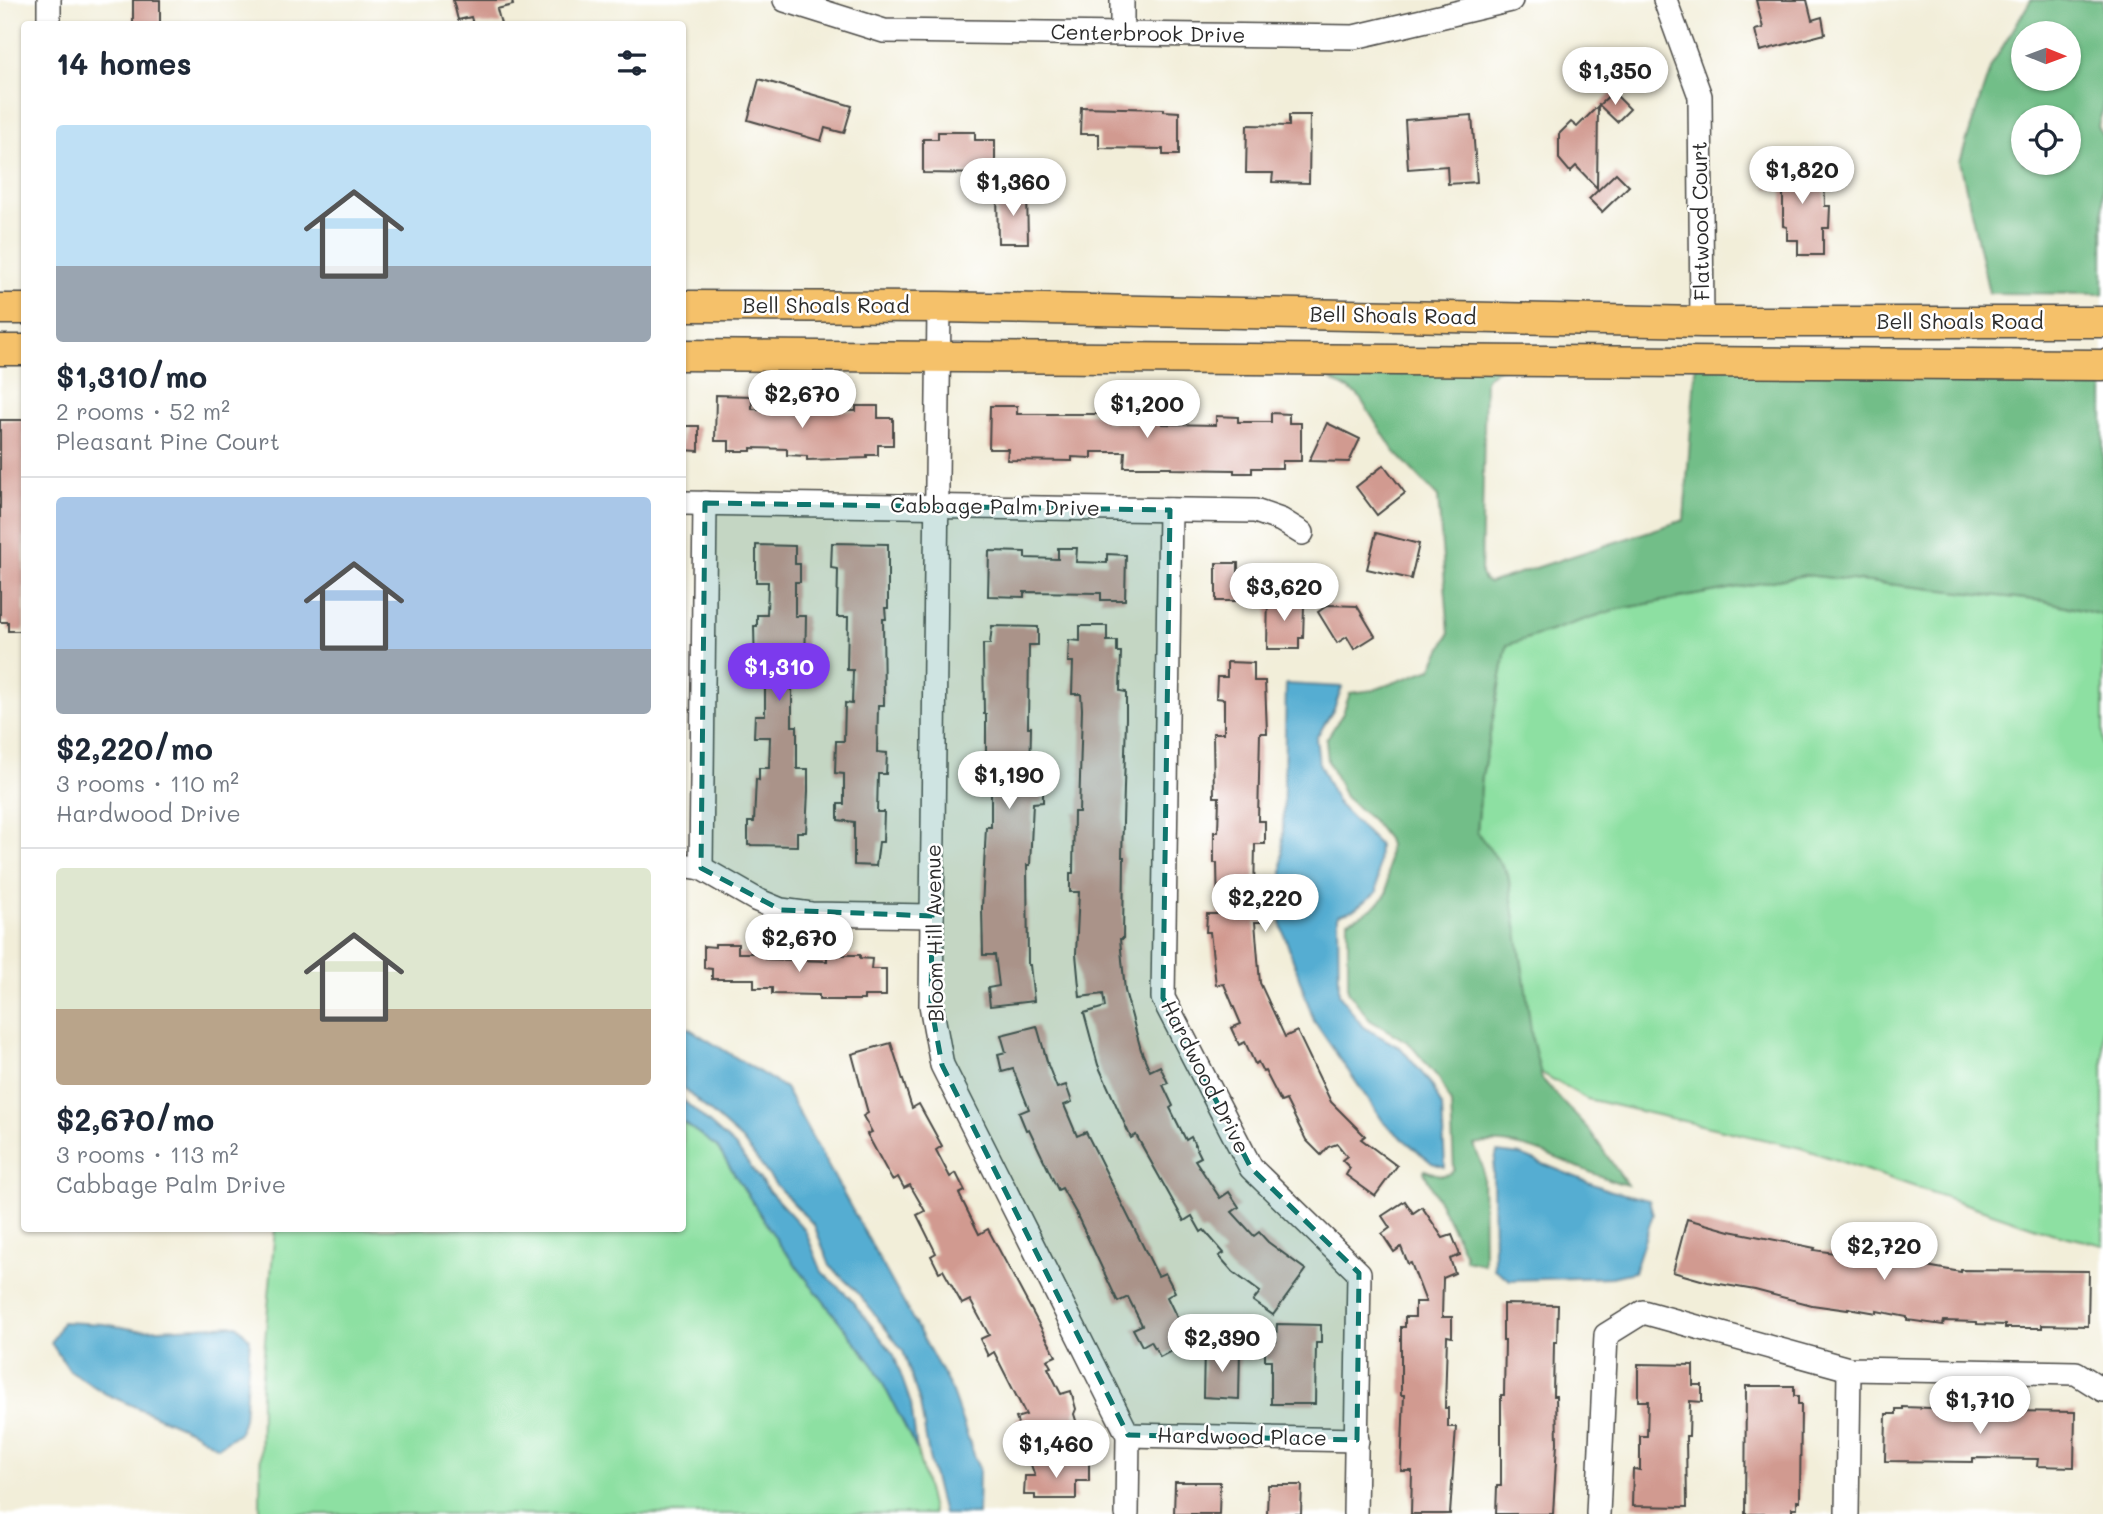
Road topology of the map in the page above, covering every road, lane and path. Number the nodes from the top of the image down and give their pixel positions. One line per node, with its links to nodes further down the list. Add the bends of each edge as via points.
1 (49, 0): 6 (street)
2 (785, 0): 7 (street, Centerbrook Drive, via 884,31)
3 (1122, 0): 7 (street)
4 (1511, 0): 7 (street, Centerbrook Drive, via 1354,37)
5 (1665, 0): 12 (street, Flatwood Court, via 1700,96)
6 (49, 21)
7 (1122, 33)
8 (686, 306): 9 (main road, Bell Shoals Road)
9 (939, 307): 12 (main road, Bell Shoals Road); 17 (street, Bloom Hill Avenue)
10 (0, 309): 11 (main road)
11 (21, 309)
12 (1702, 322): 13 (main road, Bell Shoals Road)
13 (2103, 322)
14 (0, 350): 15 (main road)
15 (21, 350)
16 (686, 355): 17 (main road, Bell Shoals Road)
17 (939, 356): 18 (main road, Bell Shoals Road); 20 (street, Bloom Hill Avenue)
18 (2103, 365)
19 (694, 503): 20 (street, Cabbage Palm Drive); 23 (street)
20 (938, 507): 21 (street, Cabbage Palm Drive); 24 (street, Bloom Hill Avenue)
21 (1170, 510): 22 (street, Cabbage Palm Drive, via 1255,511); 28 (street, Hardwood Drive, via 1163,998 1251,1168 1359,1273)
22 (1302, 533)
23 (692, 866): 24 (street, via 781,910)
24 (932, 916): 27 (street, Bloom Hill Avenue, via 931,1004 942,1065)
25 (1849, 1369): 26 (street, via 2076,1373); 31 (street, via 1643,1312 1606,1335); 32 (street)
26 (2103, 1390)
27 (1128, 1435): 28 (street, Hardwood Place); 29 (street, Bloom Hill Avenue)
28 (1357, 1440): 30 (street, Hardwood Drive)
29 (1127, 1514)
30 (1355, 1514)
31 (1598, 1514)
32 (1847, 1514)

